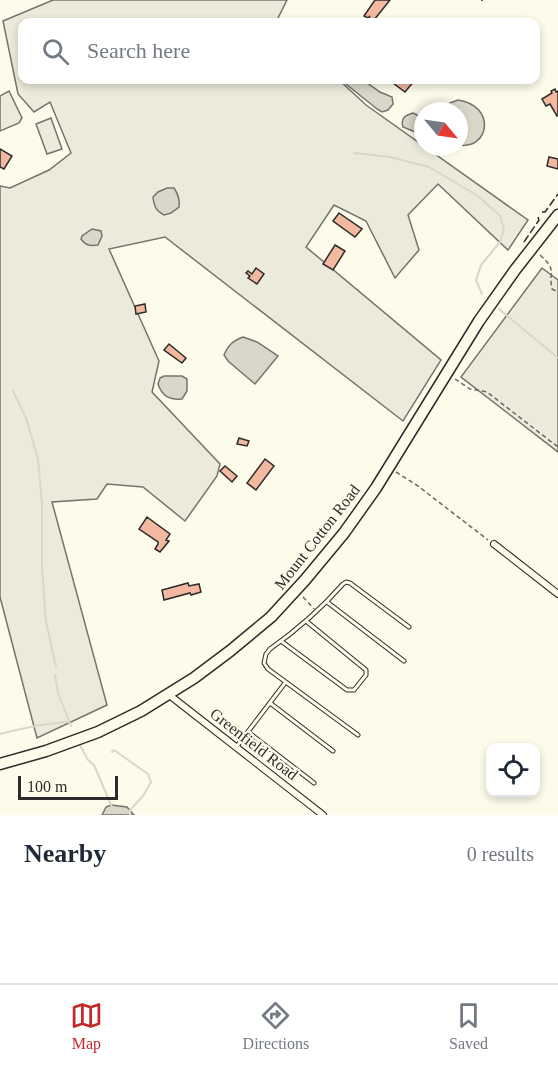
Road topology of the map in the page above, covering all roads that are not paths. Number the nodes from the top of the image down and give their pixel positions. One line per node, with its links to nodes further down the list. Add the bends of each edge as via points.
1 (558, 215): 10 (highway, Mount Cotton Road, via 479,321 344,533 271,617)
2 (494, 544): 3 (street)
3 (558, 594)
4 (327, 602): 5 (lane); 6 (lane, via 345,582 350,583); 8 (lane)
5 (306, 621): 7 (lane); 7 (lane, via 366,670 354,690 347,690)
6 (409, 627)
7 (281, 641): 9 (lane, via 266,654 264,663)
8 (404, 661)
9 (285, 683): 11 (lane); 13 (lane)
10 (168, 694): 14 (street, Greenfield Road); 16 (highway, Mount Cotton Road, via 98,732)
11 (270, 703): 12 (lane); 15 (lane)
12 (248, 732): 14 (lane); 17 (lane)
13 (358, 735)
14 (236, 747): 18 (street, Greenfield Road)
15 (333, 751)
16 (0, 764)
17 (314, 783)
18 (323, 815)

